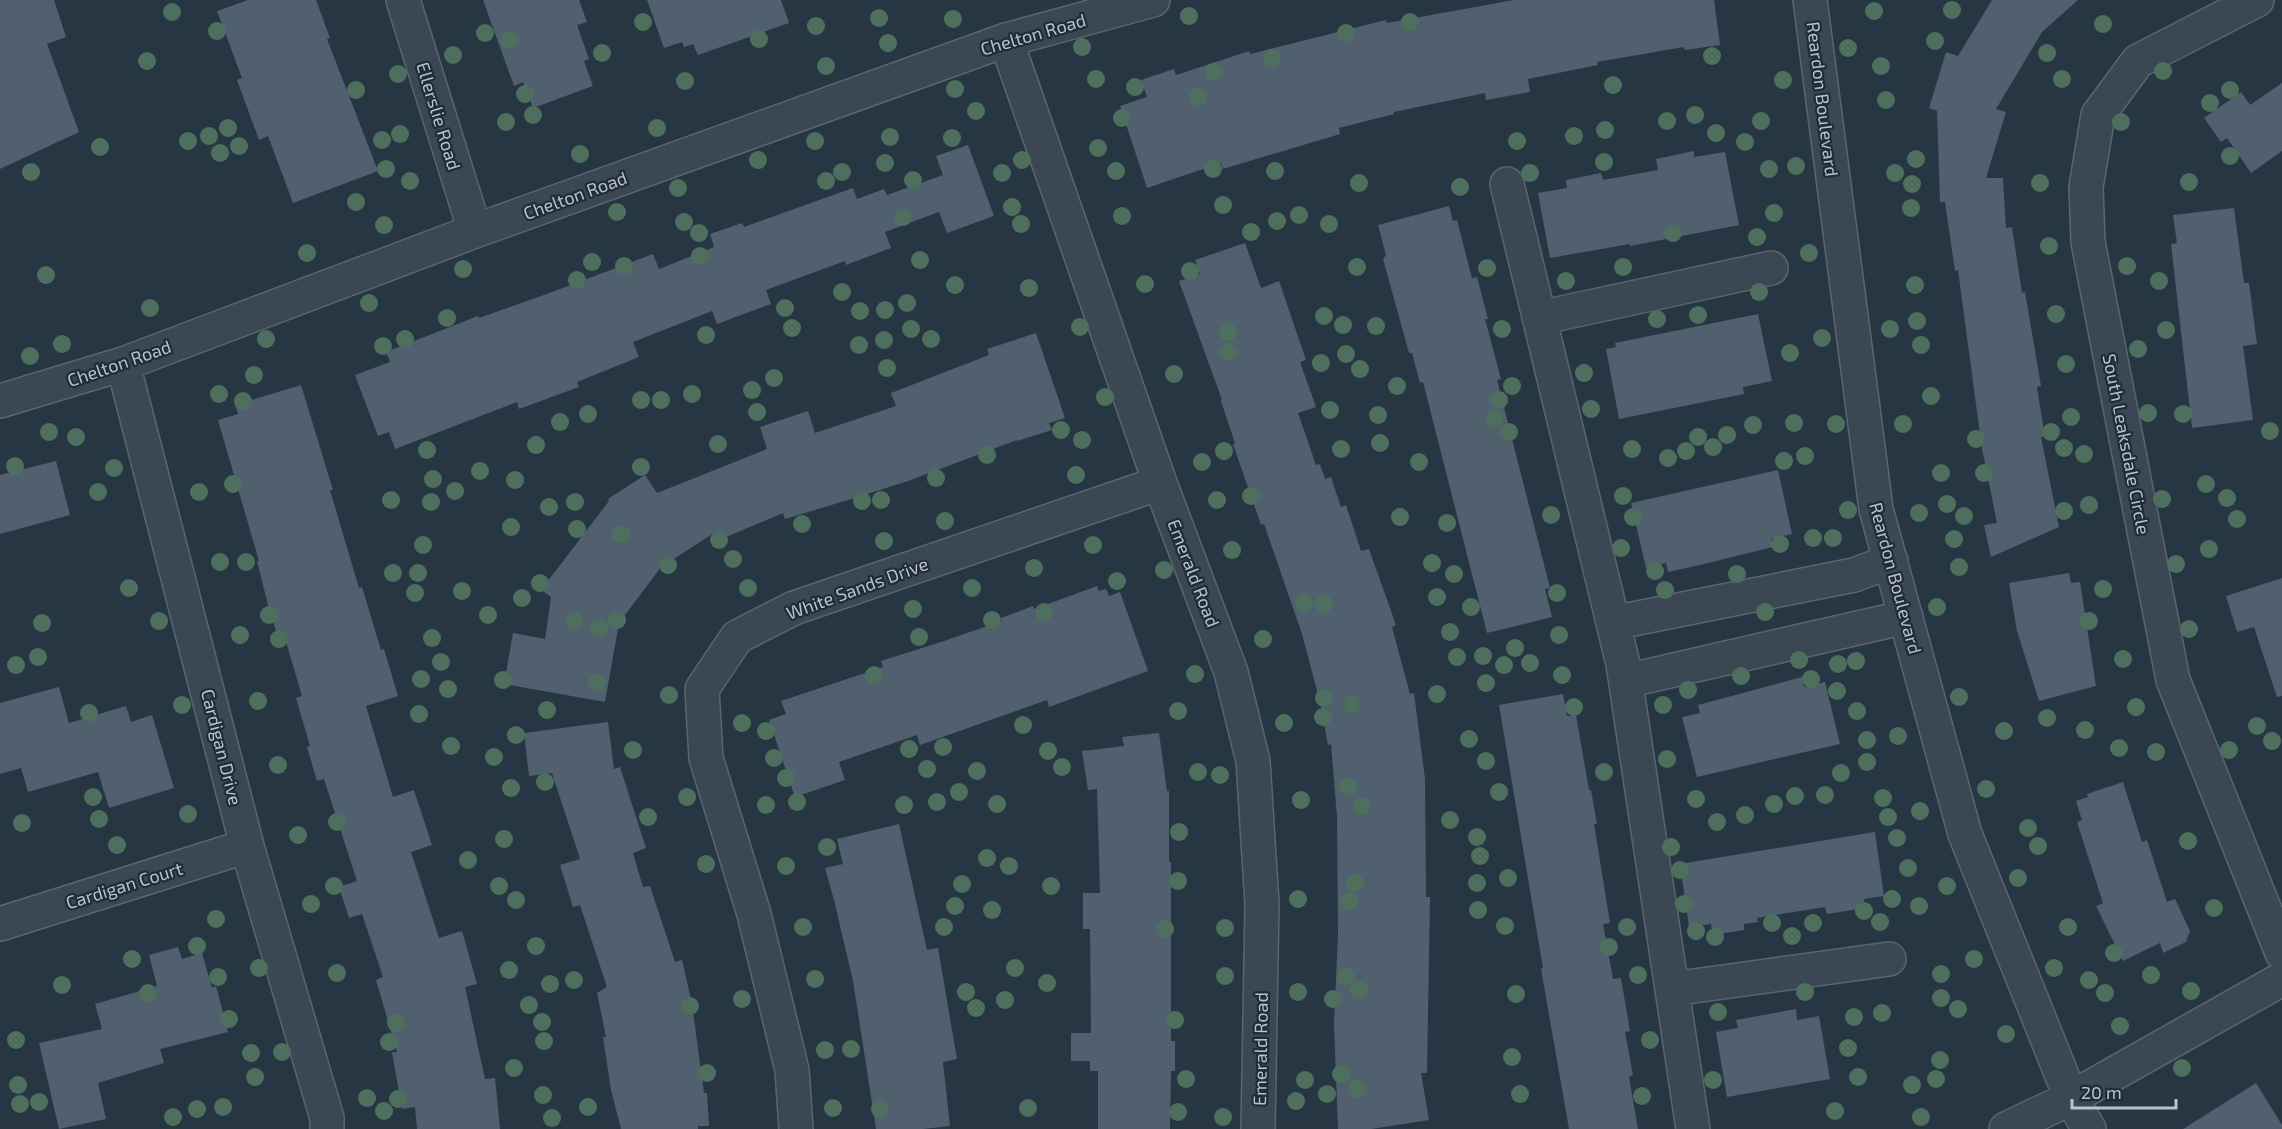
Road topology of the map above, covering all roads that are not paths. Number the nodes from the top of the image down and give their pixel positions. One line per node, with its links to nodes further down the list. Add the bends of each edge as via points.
1 (404, 0): 7 (street, Ellerslie Road)
2 (1153, 0): 5 (street, Chelton Road)
3 (1810, 0): 13 (street, Reardon Boulevard, via 1876,509)
4 (2257, 0): 19 (street, South Leaksdale Circle, via 2138,61 2098,115 2086,187 2088,242 2173,680)
5 (1006, 40): 7 (street, Chelton Road); 12 (street, Emerald Road)
6 (1507, 184): 9 (street)
7 (475, 231): 10 (street, Chelton Road)
8 (1771, 268): 9 (street)
9 (1539, 318): 15 (street)
10 (123, 364): 11 (street, Chelton Road); 17 (street, Cardigan Drive)
11 (0, 401)
12 (1160, 483): 25 (street, White Sands Drive, via 794,608 737,637 702,689 706,758 754,914 792,1070); 26 (street, Emerald Road, via 1231,672 1253,761 1262,904)
13 (1891, 561): 14 (street, Reardon Boulevard); 15 (street, via 1854,575)
14 (1906, 617): 16 (street); 23 (street, Reardon Boulevard, via 1965,834)
15 (1613, 623): 16 (street)
16 (1626, 681): 22 (street)
17 (247, 846): 18 (street, Cardigan Court); 24 (street, Cardigan Drive)
18 (0, 924)
19 (2282, 953)
20 (1889, 958): 22 (street)
21 (2282, 979): 23 (street)
22 (1672, 989): 27 (street)
23 (2071, 1098): 28 (street); 29 (street, Reardon Boulevard)
24 (327, 1129)
25 (796, 1129)
26 (1258, 1129)
27 (1693, 1129)
28 (2006, 1129)
29 (2089, 1129)

